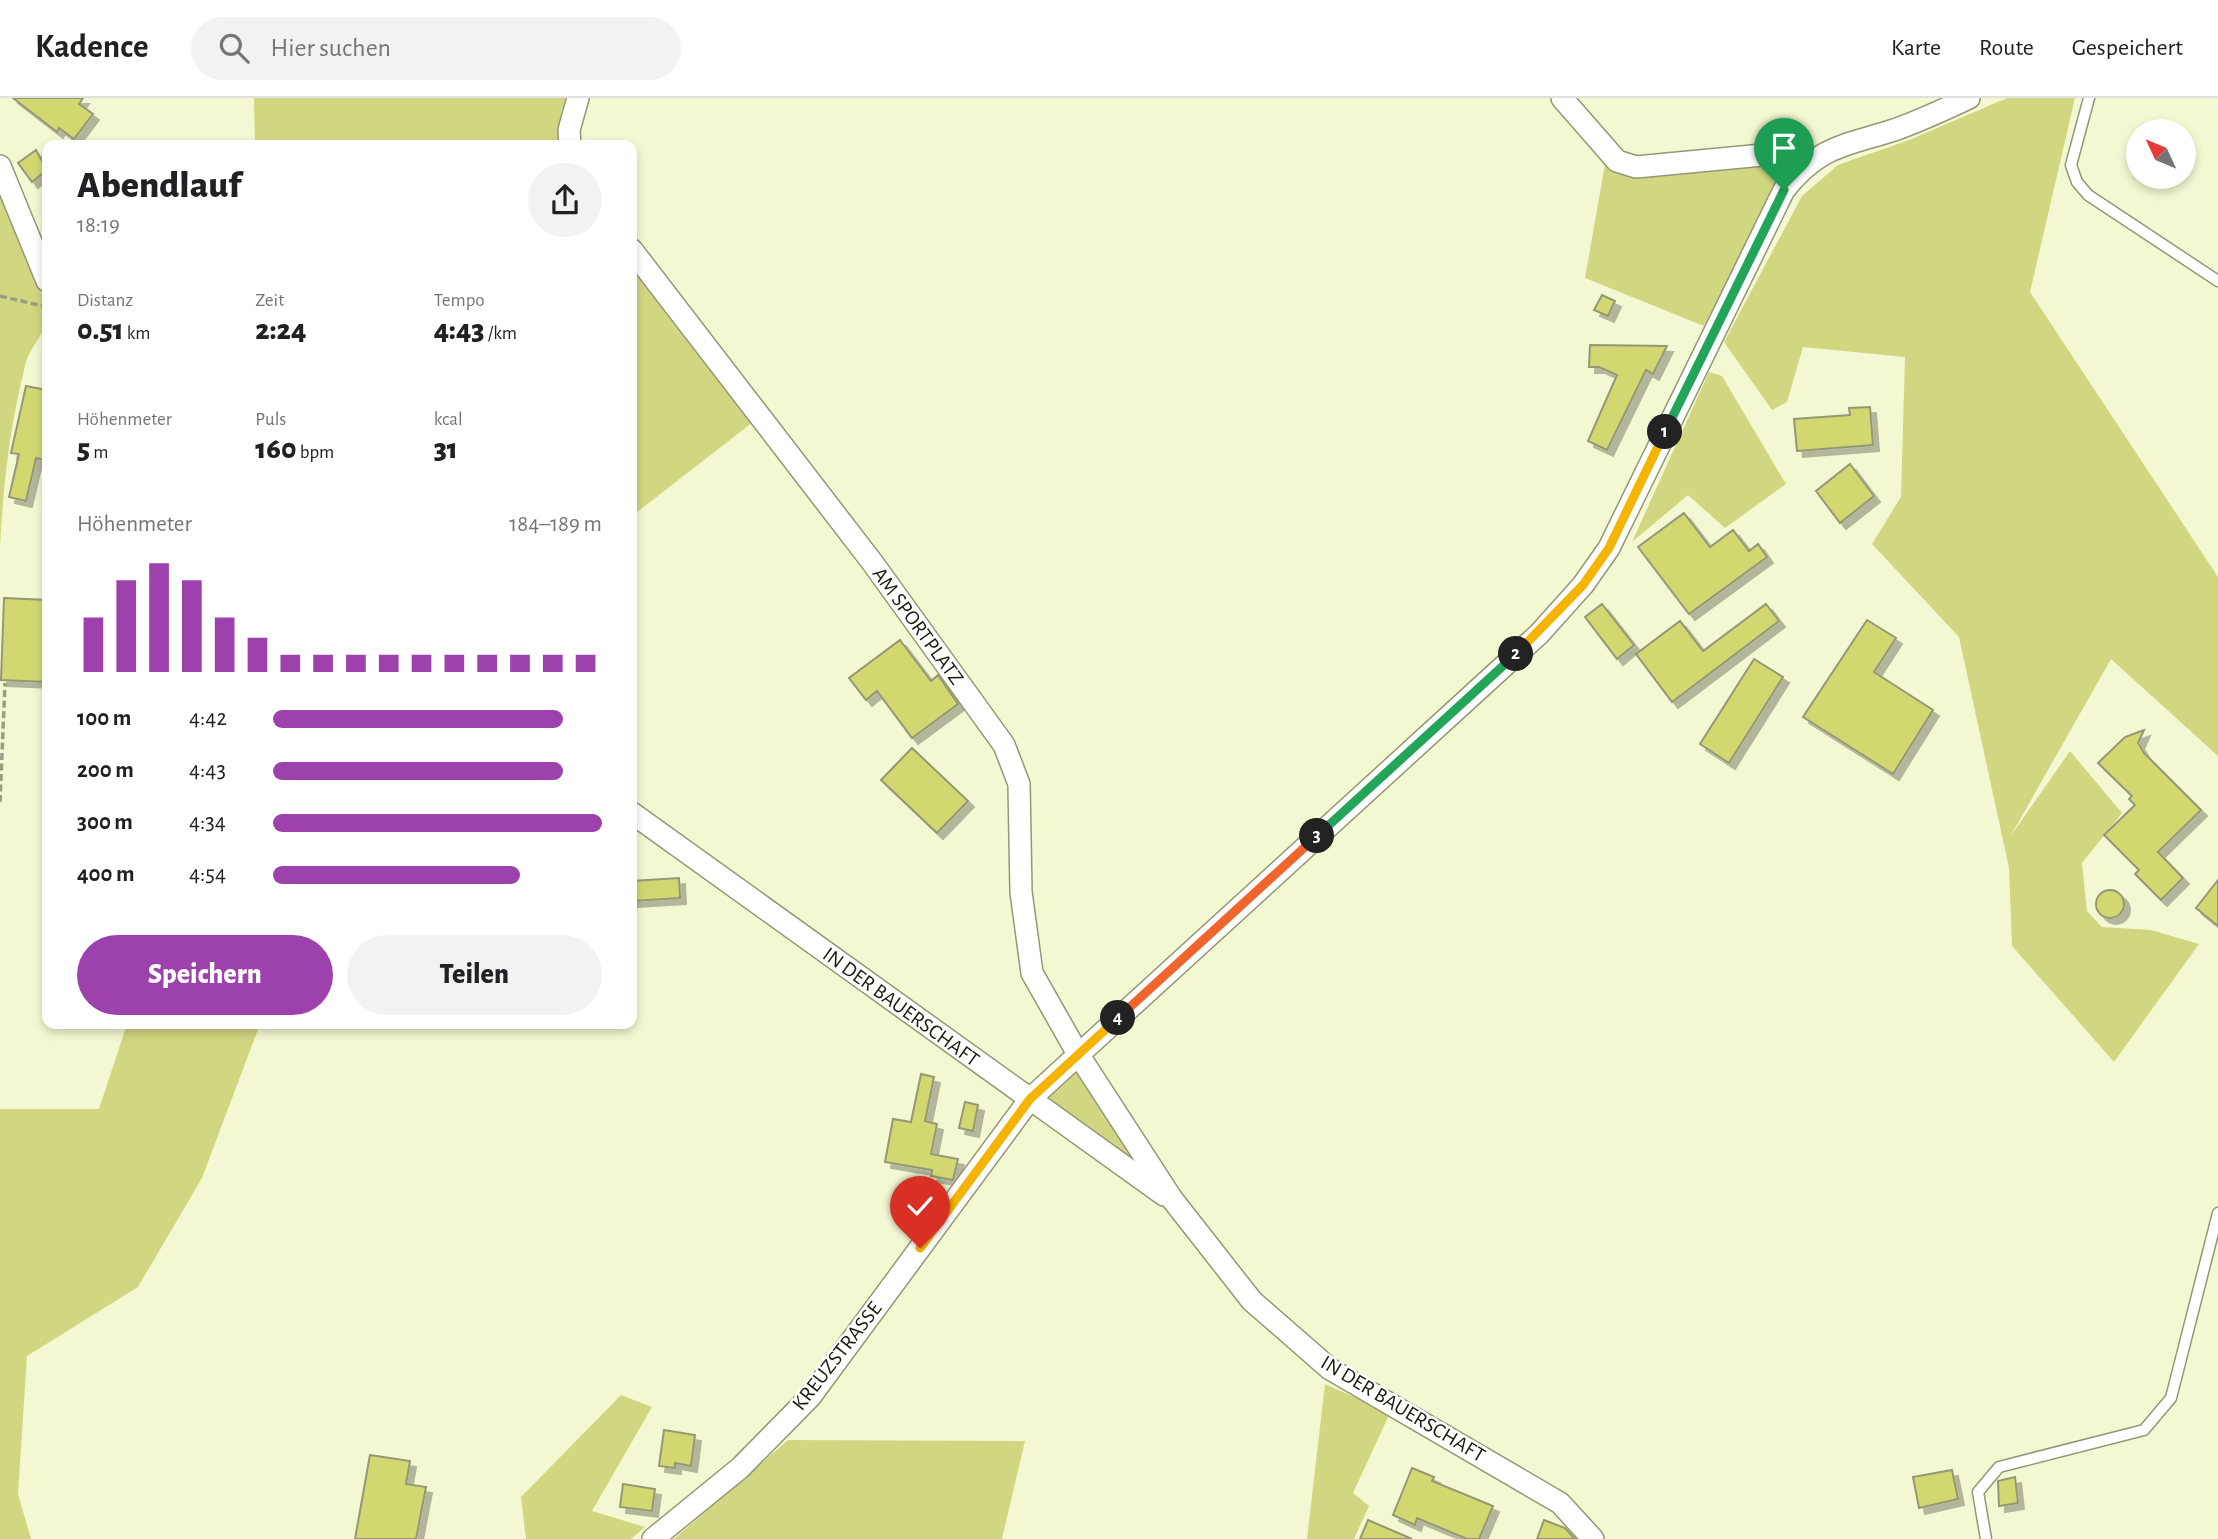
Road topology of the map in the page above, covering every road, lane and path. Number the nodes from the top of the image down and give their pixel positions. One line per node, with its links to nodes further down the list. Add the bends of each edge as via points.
1 (578, 98): 5 (street)
2 (1562, 98): 7 (street, via 1617,161 1636,167 1773,154 1791,156)
3 (1969, 98): 7 (street, KREUZSTRASSE, via 1897,129 1828,150)
4 (2089, 98): 10 (lane, via 2071,165 2077,182 2088,195)
5 (570, 140)
6 (0, 166): 9 (street)
7 (1802, 168): 16 (street, KREUZSTRASSE, via 1784,190 1609,548 1583,585 1539,634)
8 (637, 256): 16 (street, AM SPORTPLATZ, via 872,562 1004,745 1018,784 1021,892 1032,973)
9 (42, 269)
10 (2218, 281)
11 (0, 296): 12 (path)
12 (42, 306)
13 (5, 683): 14 (path)
14 (0, 802)
15 (637, 817): 17 (street, IN DER BAUERSCHAFT)
16 (1078, 1054): 17 (street, KREUZSTRASSE); 18 (street, IN DER BAUERSCHAFT)
17 (1030, 1099): 18 (street, IN DER BAUERSCHAFT); 20 (street, KREUZSTRASSE, via 810,1397 740,1468)
18 (1172, 1199): 21 (street, IN DER BAUERSCHAFT, via 1252,1301 1330,1368 1560,1503)
19 (2218, 1213): 22 (lane, via 2171,1398 2144,1430 1999,1466 1978,1492)
20 (653, 1539)
21 (1593, 1539)
22 (1986, 1539)

